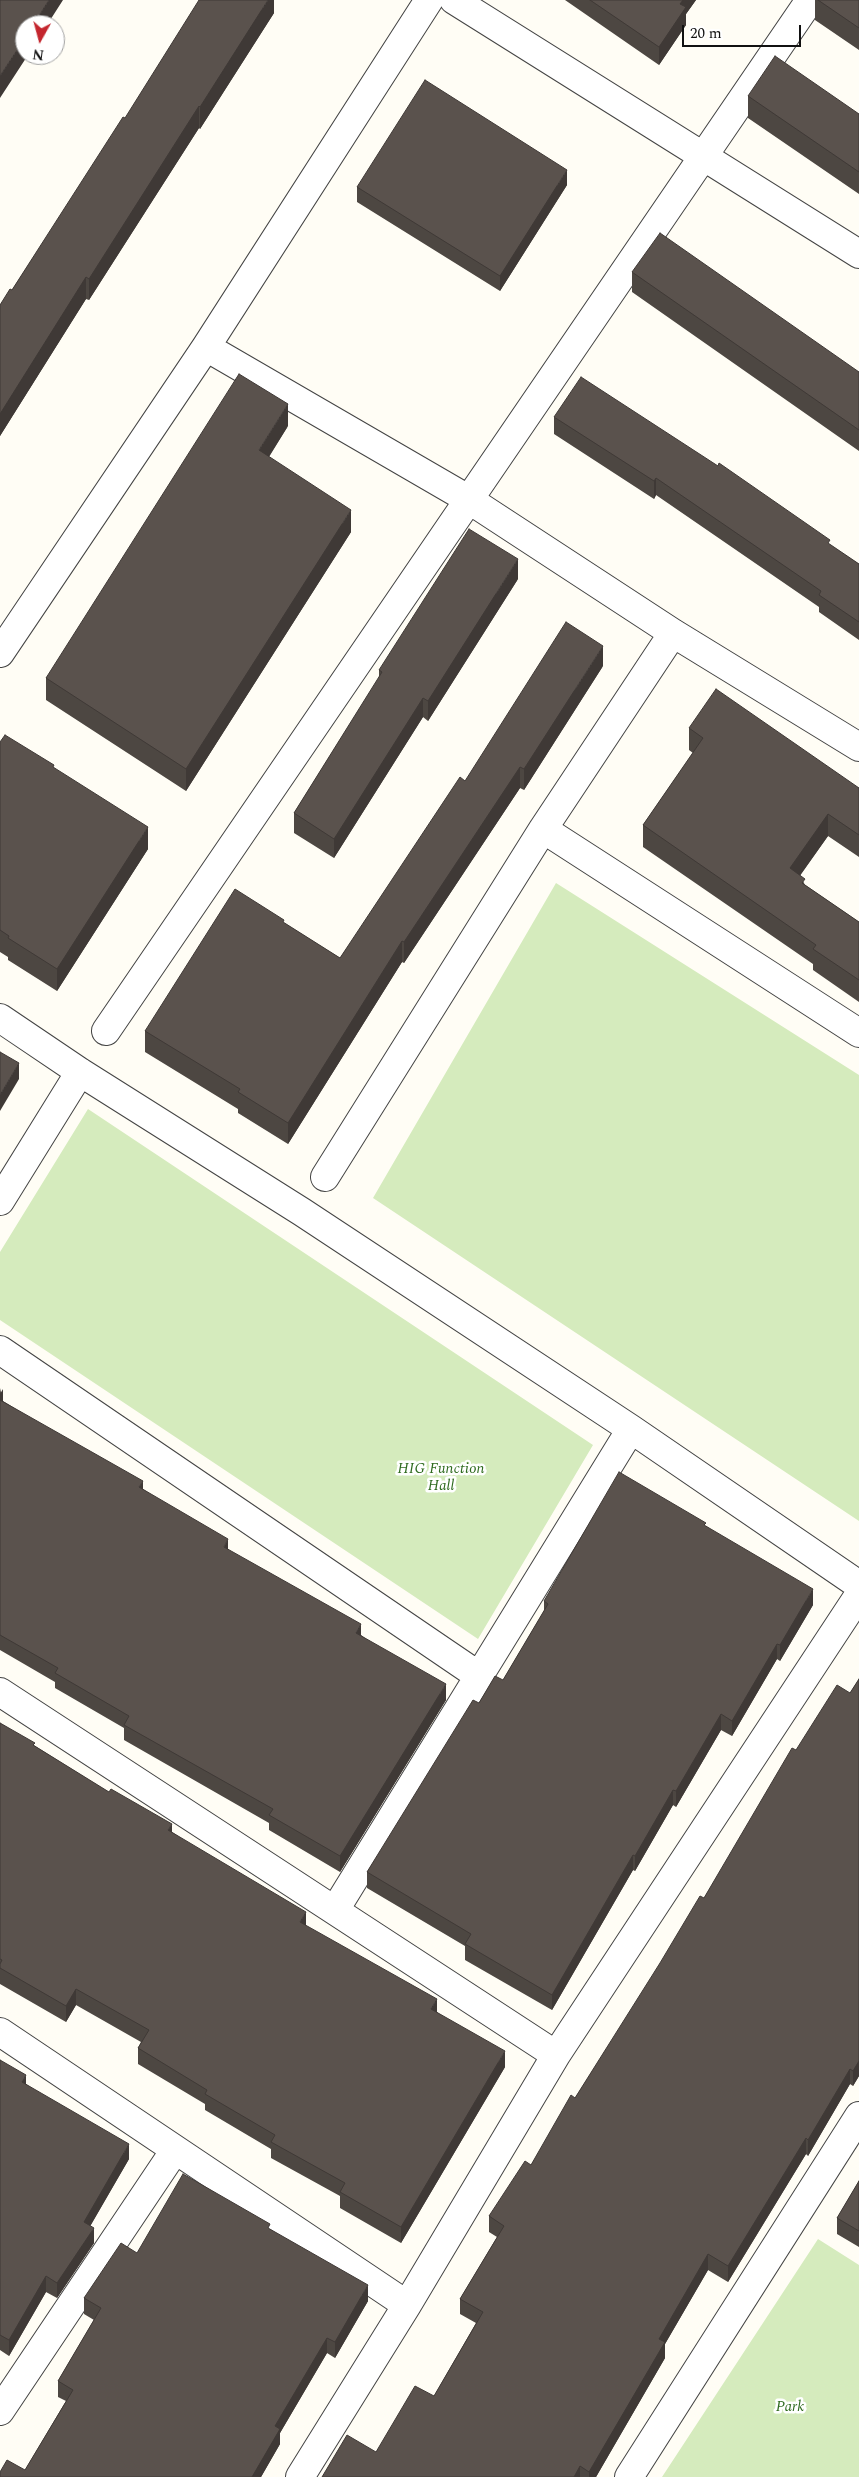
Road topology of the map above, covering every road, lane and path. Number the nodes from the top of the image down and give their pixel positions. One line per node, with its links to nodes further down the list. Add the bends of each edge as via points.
1 (429, 0): 6 (street)
2 (454, 0): 4 (street)
3 (810, 0): 4 (street)
4 (701, 156): 5 (street); 7 (street)
5 (859, 254)
6 (206, 346): 7 (street); 9 (street)
7 (468, 499): 8 (street); 13 (street)
8 (673, 632): 10 (street); 11 (street)
9 (0, 653)
10 (859, 747)
11 (543, 829): 14 (street); 16 (street)
12 (0, 1018): 15 (street)
13 (106, 1031)
14 (859, 1033)
15 (80, 1072): 17 (street); 19 (street, via 302,1212)
16 (325, 1178)
17 (0, 1201)
18 (0, 1350): 22 (street)
19 (631, 1428): 20 (street); 22 (street)
20 (859, 1585)
21 (859, 1595): 26 (street)
22 (478, 1676): 24 (street)
23 (0, 1692): 24 (street)
24 (335, 1910): 26 (street)
25 (0, 2032): 28 (street)
26 (556, 2055): 29 (street)
27 (859, 2116): 32 (street)
28 (175, 2150): 29 (street); 30 (street)
29 (407, 2305): 31 (street)
30 (0, 2411)
31 (300, 2477)
32 (628, 2477)

